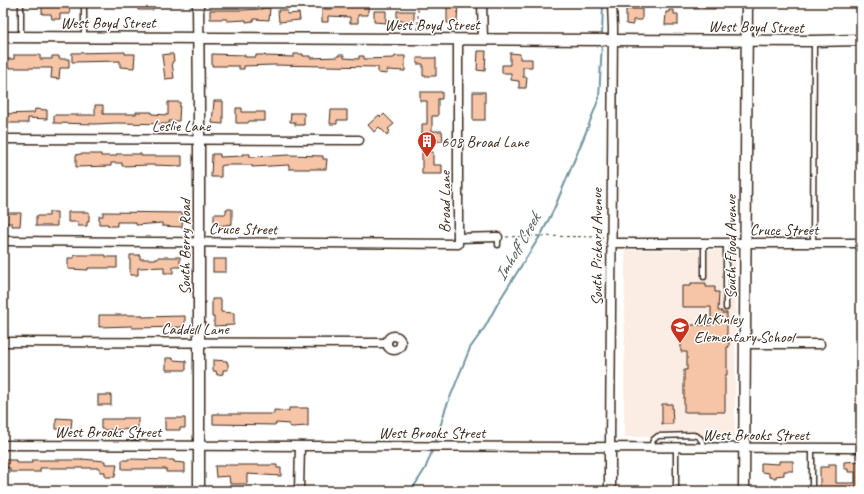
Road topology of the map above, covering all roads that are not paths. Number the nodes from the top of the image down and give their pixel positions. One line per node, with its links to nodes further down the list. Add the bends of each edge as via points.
1 (21, 3): 8 (lane)
2 (84, 3): 9 (lane)
3 (198, 3): 10 (street, South Berry Road)
4 (482, 3): 11 (street)
5 (612, 3): 13 (street, South Pickard Avenue)
6 (747, 3): 15 (street, South Flood Avenue)
7 (3, 37): 8 (street, West Boyd Street)
8 (21, 37): 9 (street, West Boyd Street)
9 (84, 37): 10 (street, West Boyd Street)
10 (198, 38): 12 (street, West Boyd Street); 18 (street, South Berry Road)
11 (483, 39): 12 (street, West Boyd Street); 13 (street, West Boyd Street)
12 (458, 40): 22 (street, Broad Lane)
13 (611, 40): 15 (street, West Boyd Street); 20 (street, South Pickard Avenue)
14 (861, 40): 16 (street, West Boyd Street)
15 (746, 41): 16 (street, West Boyd Street); 27 (street, South Flood Avenue)
16 (814, 41): 28 (lane)
17 (3, 139): 18 (street, Leslie Lane)
18 (199, 139): 19 (street, Leslie Lane); 24 (street, South Berry Road)
19 (359, 140)
20 (611, 240): 25 (street, Cruce Street); 40 (street, South Pickard Avenue)
21 (3, 241): 24 (street, Cruce Street)
22 (458, 241): 23 (street, Cruce Street); 24 (street, Cruce Street)
23 (498, 241)
24 (199, 242): 33 (street, South Berry Road)
25 (704, 243): 26 (street, Cruce Street); 30 (lane)
26 (726, 243): 27 (street, Cruce Street); 31 (lane)
27 (745, 243): 28 (street, Cruce Street); 35 (street, South Flood Avenue)
28 (813, 243): 29 (street, Cruce Street)
29 (861, 244)
30 (704, 277)
31 (726, 308)
32 (3, 342): 33 (street, Caddell Lane)
33 (198, 343): 34 (street, Caddell Lane); 38 (street, South Berry Road)
34 (387, 343)
35 (745, 344): 36 (street); 44 (street, South Flood Avenue)
36 (820, 344)
37 (3, 445): 38 (street, West Brooks Street)
38 (199, 446): 39 (street, West Brooks Street); 47 (street, South Berry Road)
39 (300, 446): 40 (street, West Brooks Street); 48 (street)
40 (610, 447): 41 (street, West Brooks Street); 49 (street, South Pickard Avenue)
41 (651, 447): 42 (street, West Brooks Street); 43 (lane, via 653,440 658,436 696,435)
42 (676, 447): 43 (street, West Brooks Street); 50 (lane)
43 (704, 448): 44 (street, West Brooks Street)
44 (744, 448): 45 (street, West Brooks Street); 51 (street, South Flood Avenue)
45 (812, 448): 46 (street, West Brooks Street); 52 (lane)
46 (861, 448)
47 (199, 491)
48 (299, 491)
49 (610, 491)
50 (676, 491)
51 (744, 491)
52 (812, 491)

